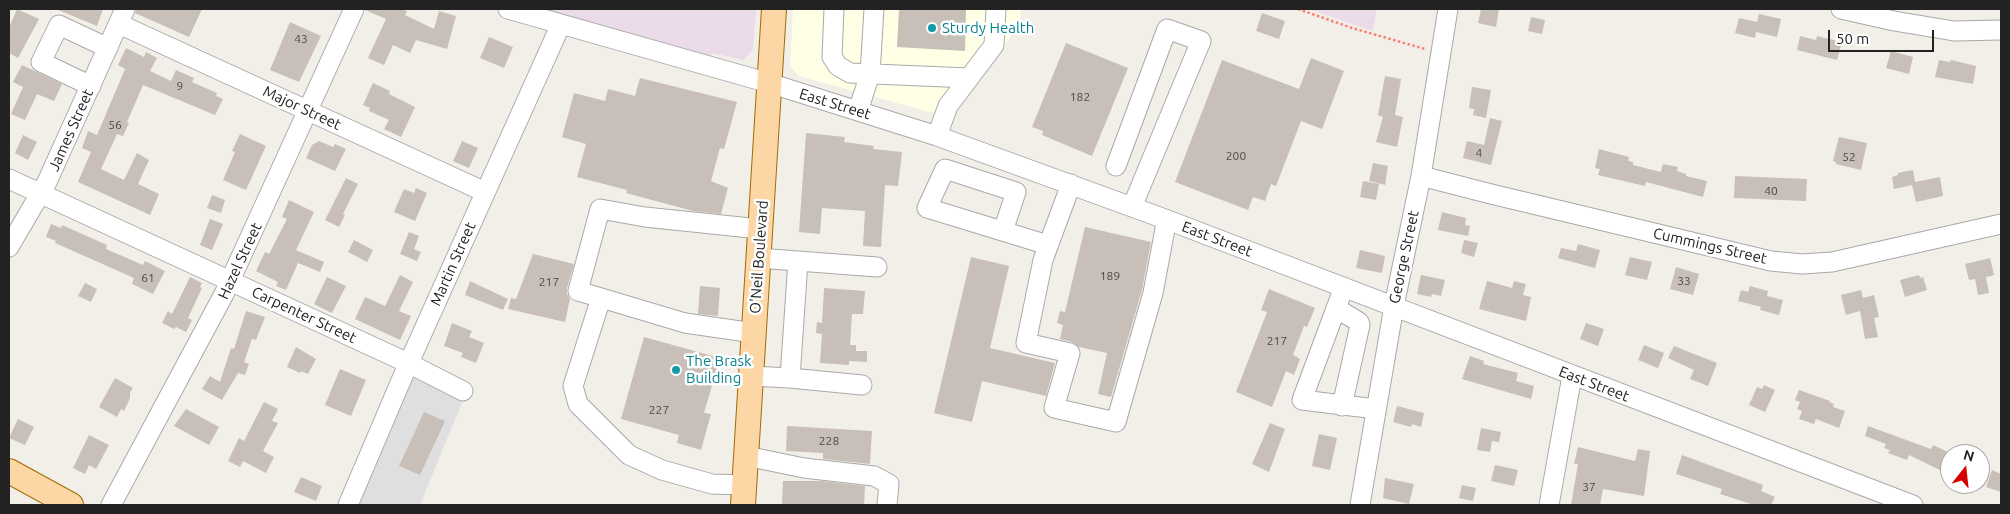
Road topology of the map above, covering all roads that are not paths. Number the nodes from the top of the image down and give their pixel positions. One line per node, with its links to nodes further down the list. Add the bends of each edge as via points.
1 (354, 9): 17 (street, Hazel Street)
2 (508, 9): 10 (street, East Street)
3 (774, 9): 15 (main road, O'Neil Boulevard)
4 (834, 9): 13 (street, via 832,57 838,66 850,73)
5 (874, 9): 13 (street)
6 (996, 9): 14 (street, via 994,45)
7 (1448, 9): 21 (street, George Street)
8 (1841, 9): 11 (street, via 1954,31)
9 (122, 16): 12 (street, James Street); 17 (street, Major Street)
10 (561, 24): 15 (street, East Street); 24 (street, Martin Street)
11 (2001, 30)
12 (108, 48): 16 (street, James Street); 16 (street, via 59,25 41,62)
13 (870, 74): 14 (street); 18 (street)
14 (969, 78): 19 (street, via 948,106)
15 (769, 83): 18 (street, East Street); 29 (main road, O'Neil Boulevard)
16 (91, 86): 25 (street, James Street)
17 (308, 111): 24 (street, Major Street); 36 (street, Hazel Street)
18 (858, 111): 19 (street, East Street)
19 (938, 136): 23 (street, East Street)
20 (1116, 166): 26 (street, via 1167,29 1201,41)
21 (1421, 176): 28 (street, Cummings Street, via 1771,261 1802,264 1832,262); 39 (street, George Street)
22 (9, 179): 25 (street, Carpenter Street)
23 (1071, 184): 26 (street, East Street); 31 (street)
24 (485, 192): 42 (street, Martin Street)
25 (41, 194): 32 (street, James Street); 36 (street, Carpenter Street)
26 (1132, 207): 27 (street, East Street)
27 (1165, 219): 31 (street, via 1152,294 1116,422 1054,408 1070,353 1026,342); 37 (street, East Street)
28 (2001, 224)
29 (760, 230): 33 (main road, O'Neil Boulevard); 38 (street, via 645,218 600,208 578,292)
30 (1002, 231): 30 (street, via 927,208 945,170 1016,192); 31 (street)
31 (1048, 245)
32 (9, 247)
33 (758, 258): 34 (street); 41 (main road, O'Neil Boulevard)
34 (798, 261): 35 (street); 45 (street)
35 (877, 267)
36 (231, 281): 42 (street, Carpenter Street); 54 (street, Hazel Street)
37 (1344, 287): 39 (street, East Street); 40 (street)
38 (601, 298): 41 (street, via 685,323); 52 (street, via 573,386 578,404 629,455 662,470)
39 (1394, 306): 44 (street, East Street); 49 (street, George Street)
40 (1336, 308): 48 (street, via 1360,325); 48 (street, via 1302,398)
41 (754, 332): 43 (main road, O'Neil Boulevard)
42 (408, 363): 47 (street, Carpenter Street); 55 (street, Martin Street)
43 (751, 376): 45 (street); 50 (main road, O'Neil Boulevard)
44 (1572, 376): 58 (street); 59 (street, East Street)
45 (790, 378): 46 (street)
46 (862, 385)
47 (463, 391)
48 (1342, 406): 49 (street)
49 (1376, 409): 57 (street, George Street)
50 (746, 456): 52 (main road, O'Neil Boulevard); 56 (street, via 804,468 874,476 889,484)
51 (9, 471): 53 (main road)
52 (744, 495)
53 (71, 505)
54 (111, 505)
55 (348, 505)
56 (887, 505)
57 (1360, 505)
58 (1549, 505)
59 (1913, 505)

